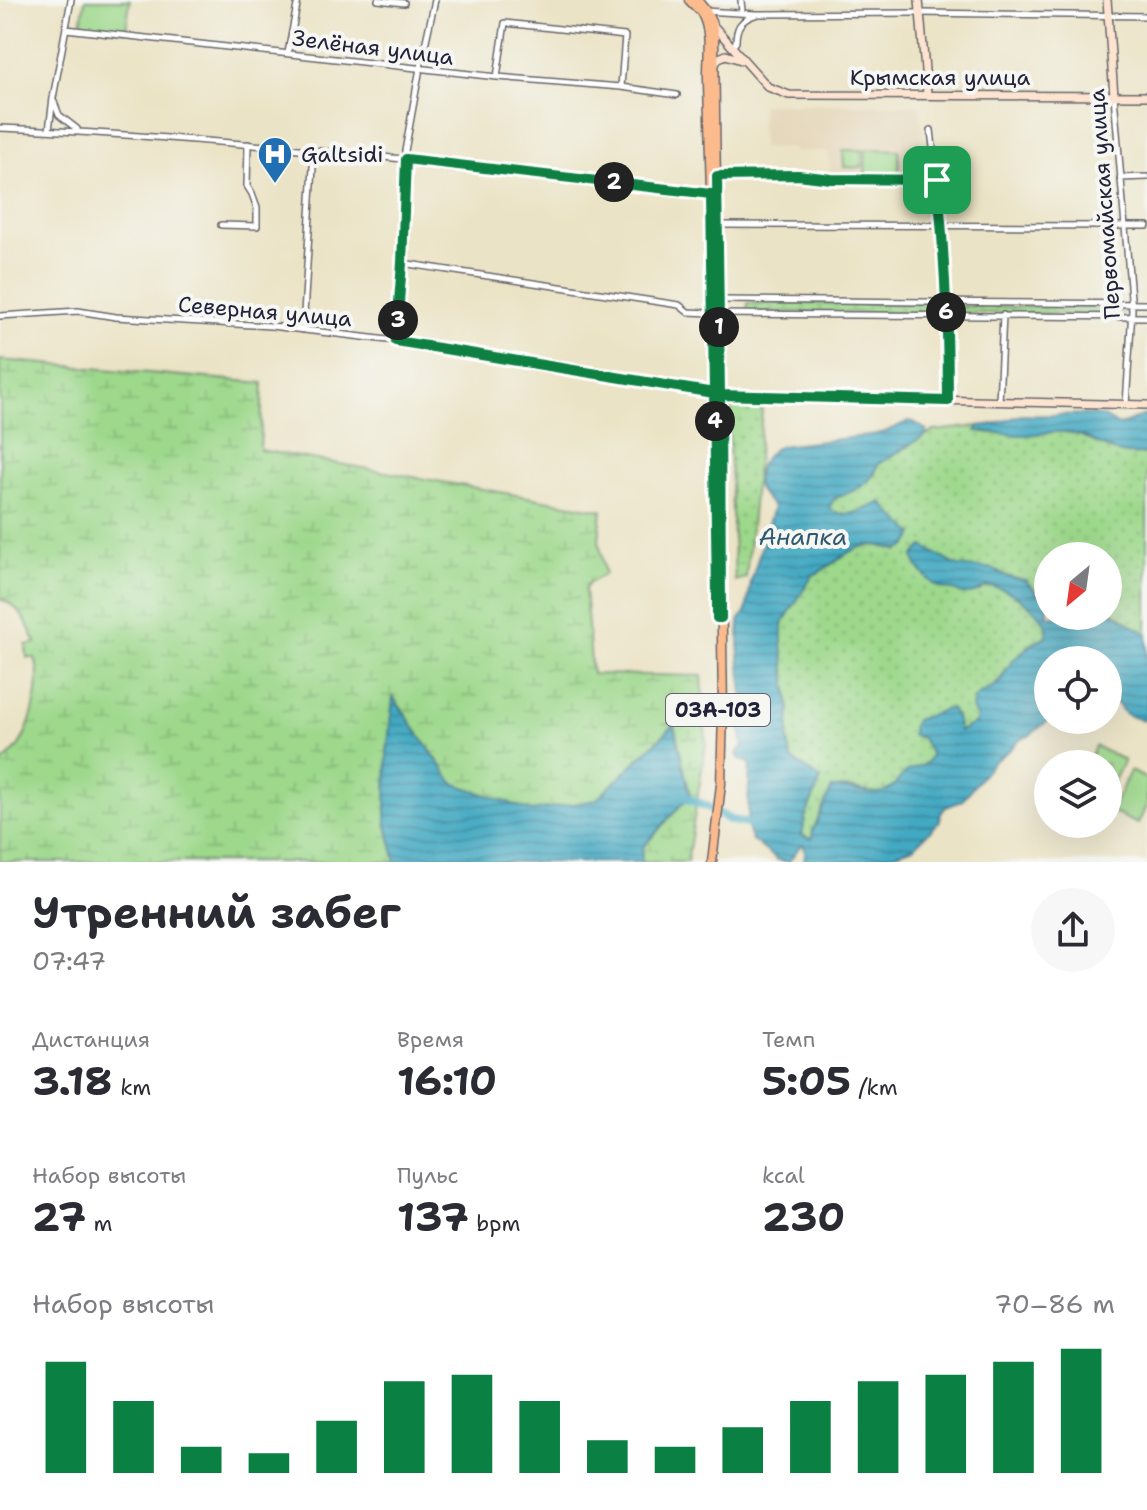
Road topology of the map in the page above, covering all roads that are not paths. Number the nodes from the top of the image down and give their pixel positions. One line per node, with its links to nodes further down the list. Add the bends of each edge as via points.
1 (71, 0): 18 (street)
2 (298, 0): 20 (street)
3 (378, 0): 10 (street)
4 (435, 0): 22 (street)
5 (689, 0): 11 (main road, 03А-103)
6 (697, 0): 11 (main road, 03А-103)
7 (741, 0): 12 (street)
8 (919, 0): 13 (street)
9 (1107, 0): 15 (street, Первомайская улица)
10 (404, 3)
11 (702, 12): 12 (street); 17 (main road, 03А-103); 44 (main road, 03А-103, via 709,40)
12 (742, 12): 14 (street)
13 (919, 13): 14 (street); 15 (street); 26 (street)
14 (756, 14): 19 (street, via 741,23)
15 (1109, 15): 16 (street); 28 (street, Первомайская улица)
16 (1147, 16)
17 (712, 24): 19 (street, Крымская улица); 23 (main road, 03А-103)
18 (66, 29): 20 (street, Зелёная улица); 30 (street)
19 (732, 47): 21 (street, Крымская улица)
20 (288, 53): 22 (street, Зелёная улица)
21 (746, 63): 23 (street, via 726,55); 26 (street, Крымская улица, via 768,87 789,95)
22 (420, 68): 24 (street, Зелёная улица); 39 (street)
23 (713, 70): 40 (main road, 03А-103)
24 (497, 77): 25 (street, Зелёная улица); 25 (street, via 505,23 625,36)
25 (621, 87): 27 (street, Зелёная улица)
26 (927, 94): 28 (street, Крымская улица)
27 (677, 95)
28 (1114, 96): 29 (street, Крымская улица); 42 (street, Первомайская улица)
29 (1147, 96)
30 (53, 98): 31 (street); 33 (street)
31 (63, 120): 35 (street); 36 (street)
32 (0, 128): 33 (street)
33 (49, 130): 35 (street)
34 (931, 130): 43 (street)
35 (59, 131): 36 (street)
36 (82, 132): 37 (street)
37 (248, 144): 38 (street); 45 (street, via 247,186 257,208 257,226)
38 (314, 151): 39 (street); 61 (street)
39 (406, 159): 44 (street); 50 (street)
40 (717, 176): 43 (street); 46 (main road, 03А-103)
41 (1147, 177): 42 (street)
42 (1120, 178): 48 (street, Первомайская улица)
43 (937, 180): 47 (street)
44 (711, 194): 55 (main road, 03А-103)
45 (221, 225)
46 (717, 225): 47 (street); 51 (main road, 03А-103)
47 (942, 226): 48 (street); 52 (street)
48 (1125, 226): 49 (street); 53 (street, Первомайская улица)
49 (1147, 226)
50 (402, 263): 55 (street); 62 (street)
51 (719, 300): 52 (street); 55 (main road, 03А-103)
52 (946, 303): 53 (street); 56 (street)
53 (1131, 304): 54 (street); 59 (street, Первомайская улица)
54 (1147, 304)
55 (716, 313): 56 (street); 63 (main road, 03А-103)
56 (946, 314): 57 (street); 64 (street)
57 (1003, 315): 59 (street); 65 (street)
58 (0, 316): 61 (street, Северная улица, via 78,311)
59 (1131, 317): 60 (street); 66 (street, Первомайская улица)
60 (1147, 317)
61 (303, 330): 62 (street, Северная улица)
62 (396, 341): 63 (street, Северная улица)
63 (717, 394): 64 (street, Северная улица); 68 (main road, 03А-103, via 718,803)
64 (948, 401): 65 (street, Северная улица)
65 (999, 402): 66 (street, Северная улица)
66 (1126, 405): 67 (street, Северная улица)
67 (1147, 405)
68 (710, 862)

